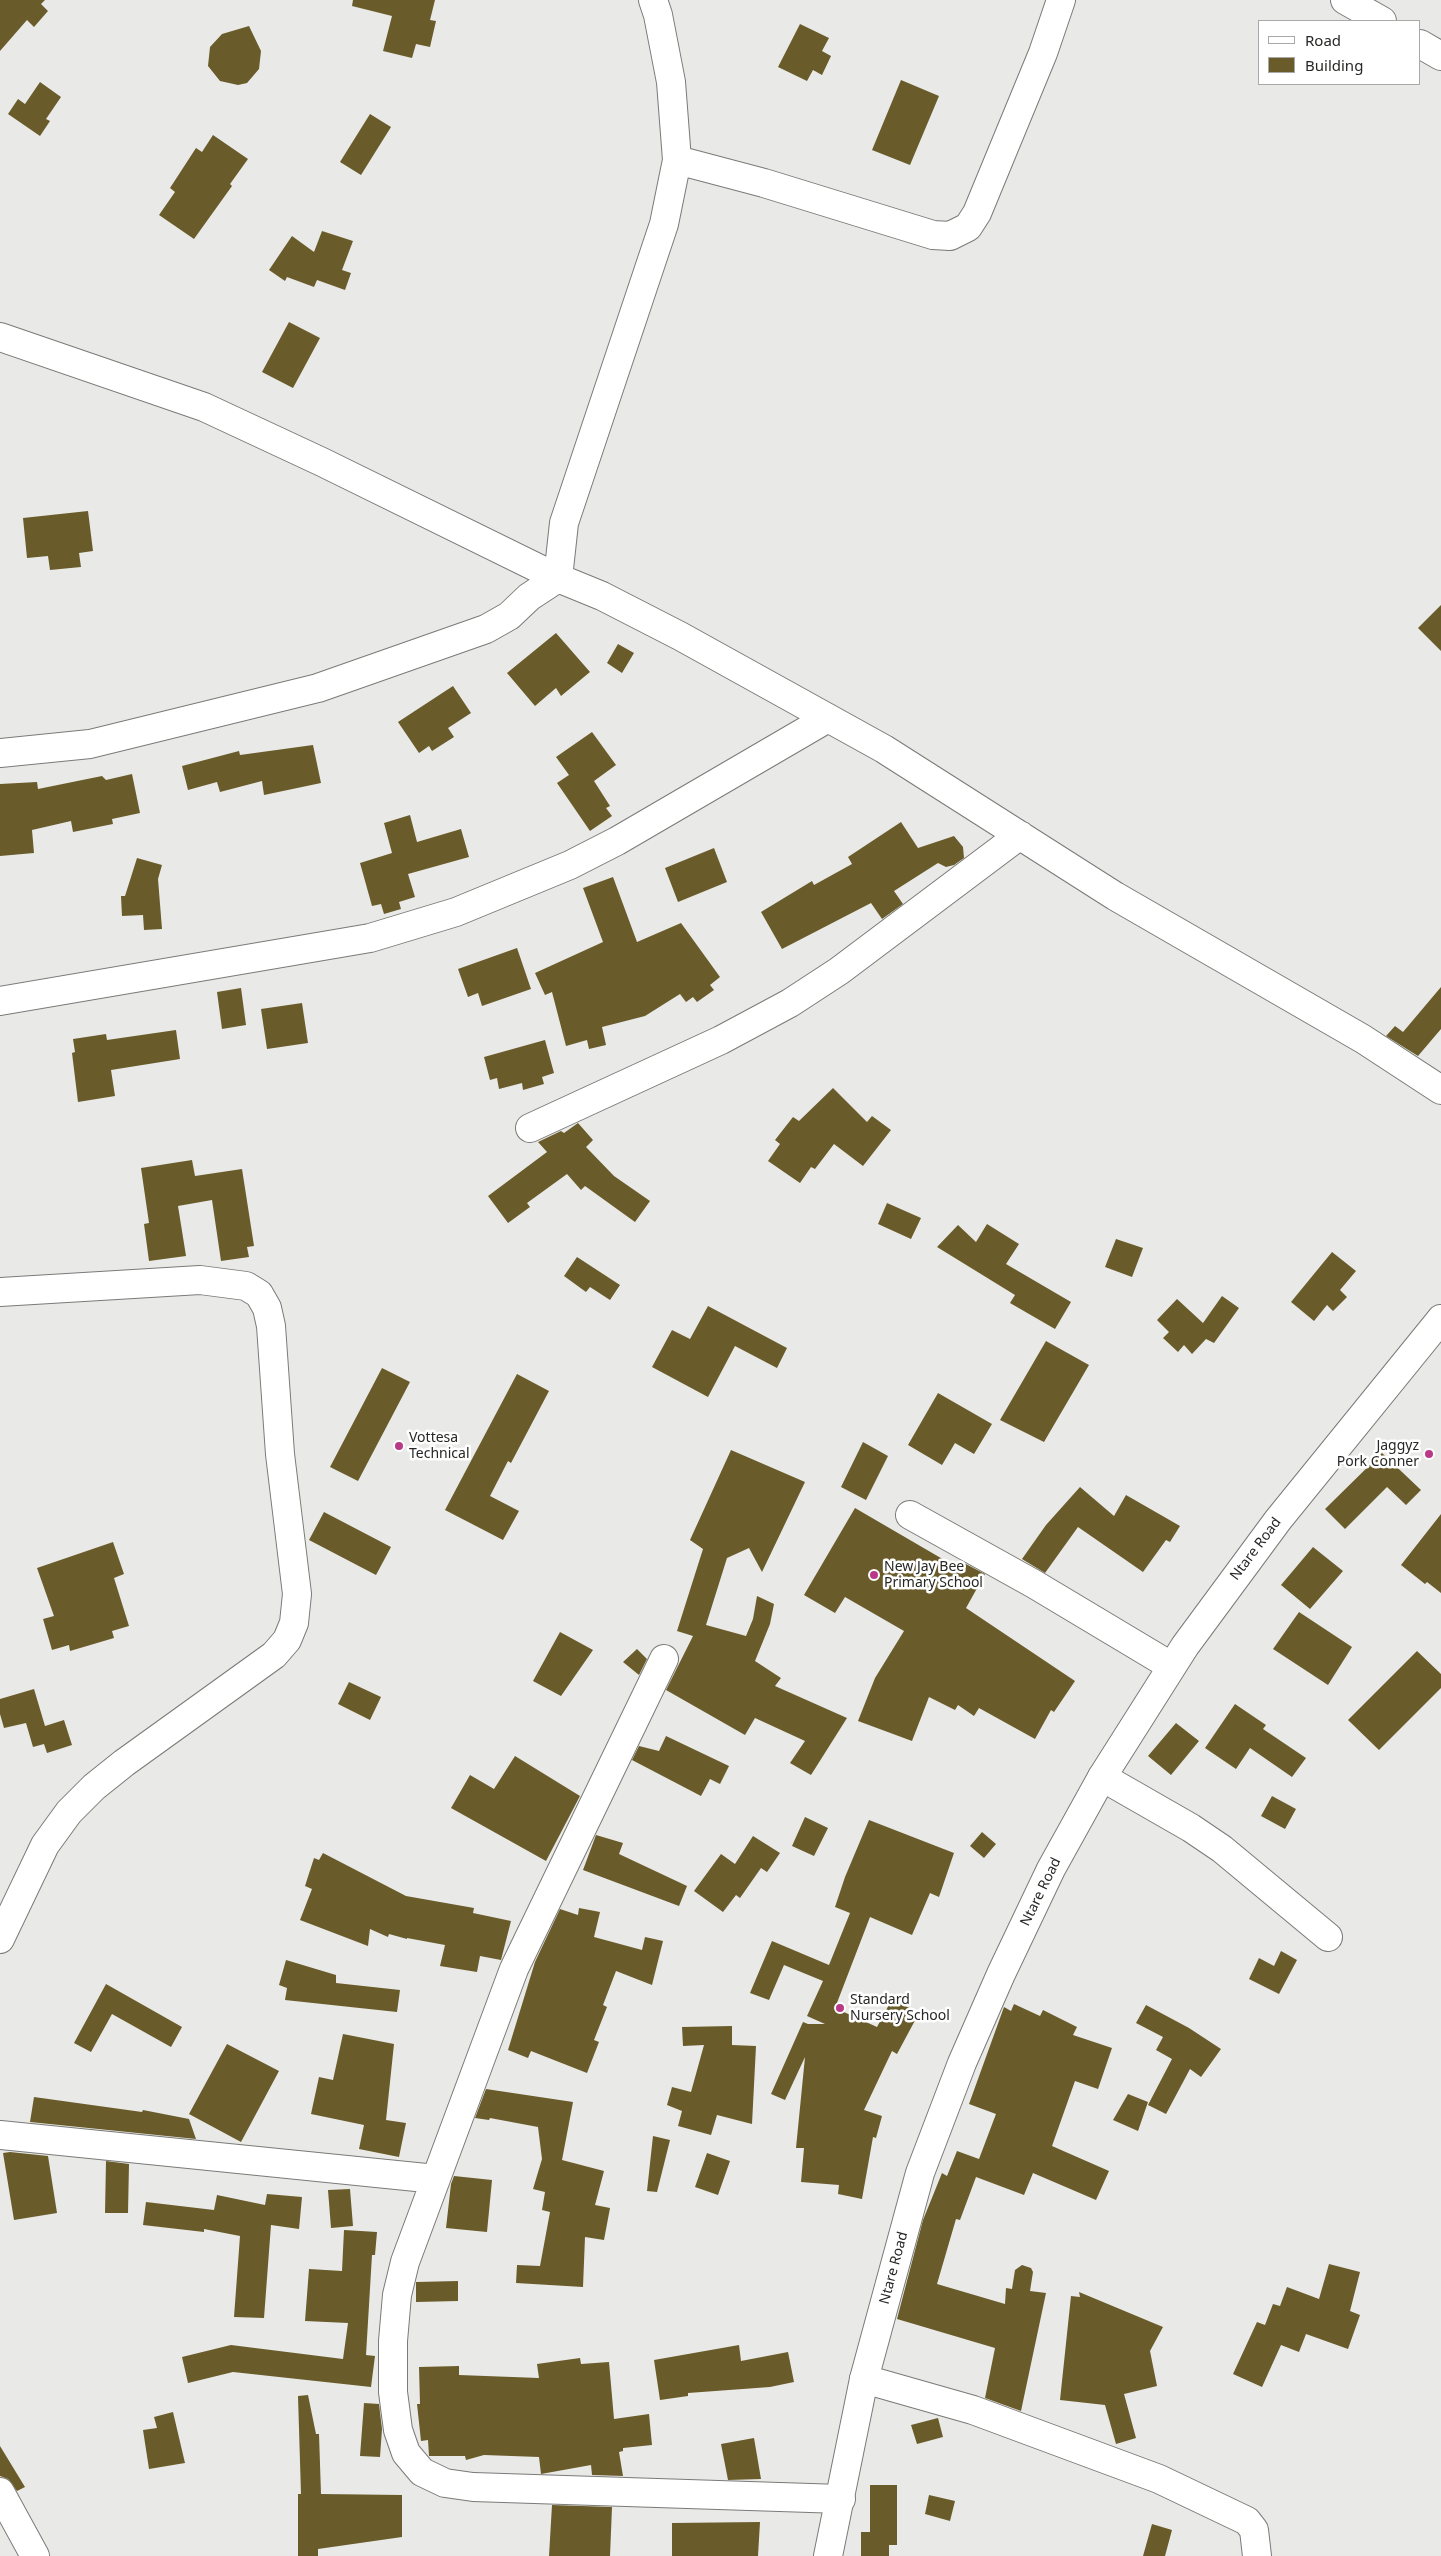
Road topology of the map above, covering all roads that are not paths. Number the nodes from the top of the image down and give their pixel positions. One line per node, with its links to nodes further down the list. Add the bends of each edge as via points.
1 (653, 0): 7 (street, via 671,82)
2 (1061, 0): 7 (street, via 1043,53 977,213 968,227 950,236 933,235)
3 (1345, 0): 4 (street)
4 (1380, 20)
5 (1421, 45): 6 (street)
6 (1441, 56)
7 (677, 160): 9 (street, via 664,224 566,514)
8 (0, 338): 9 (street, via 204,407)
9 (558, 578): 10 (street, via 663,627); 11 (street, via 529,597 509,616 486,629 318,688 90,744)
10 (828, 718): 12 (street, via 884,749); 13 (street, via 570,865 456,912 370,938)
11 (0, 753)
12 (1020, 835): 14 (street, via 1115,896 1363,1039); 15 (street, via 839,971 790,1003 721,1040)
13 (0, 1001)
14 (1441, 1090)
15 (530, 1128)
16 (0, 1292): 23 (street, via 200,1280 246,1286 259,1294 267,1308 271,1326 280,1454 297,1594 294,1623 287,1640 274,1655 124,1764 69,1812 45,1845)
17 (1441, 1319): 20 (street, Ntare Road, via 1278,1520)
18 (910, 1515): 20 (street)
19 (664, 1659): 25 (street, via 514,1969)
20 (1171, 1666): 21 (street, Ntare Road)
21 (1102, 1777): 22 (street, via 1222,1849); 26 (street, Ntare Road, via 1052,1869 962,2063 920,2173)
22 (1328, 1937)
23 (0, 1939)
24 (0, 2135): 25 (street)
25 (436, 2179): 28 (street, via 404,2262 397,2295 394,2340 398,2430 406,2453 422,2472 445,2483 473,2487)
26 (864, 2379): 28 (street, Ntare Road); 31 (street, via 981,2412 1159,2479 1247,2521 1254,2530)
27 (0, 2492): 29 (street)
28 (841, 2500): 30 (street, Ntare Road)
29 (35, 2556)
30 (828, 2556)
31 (1258, 2556)

